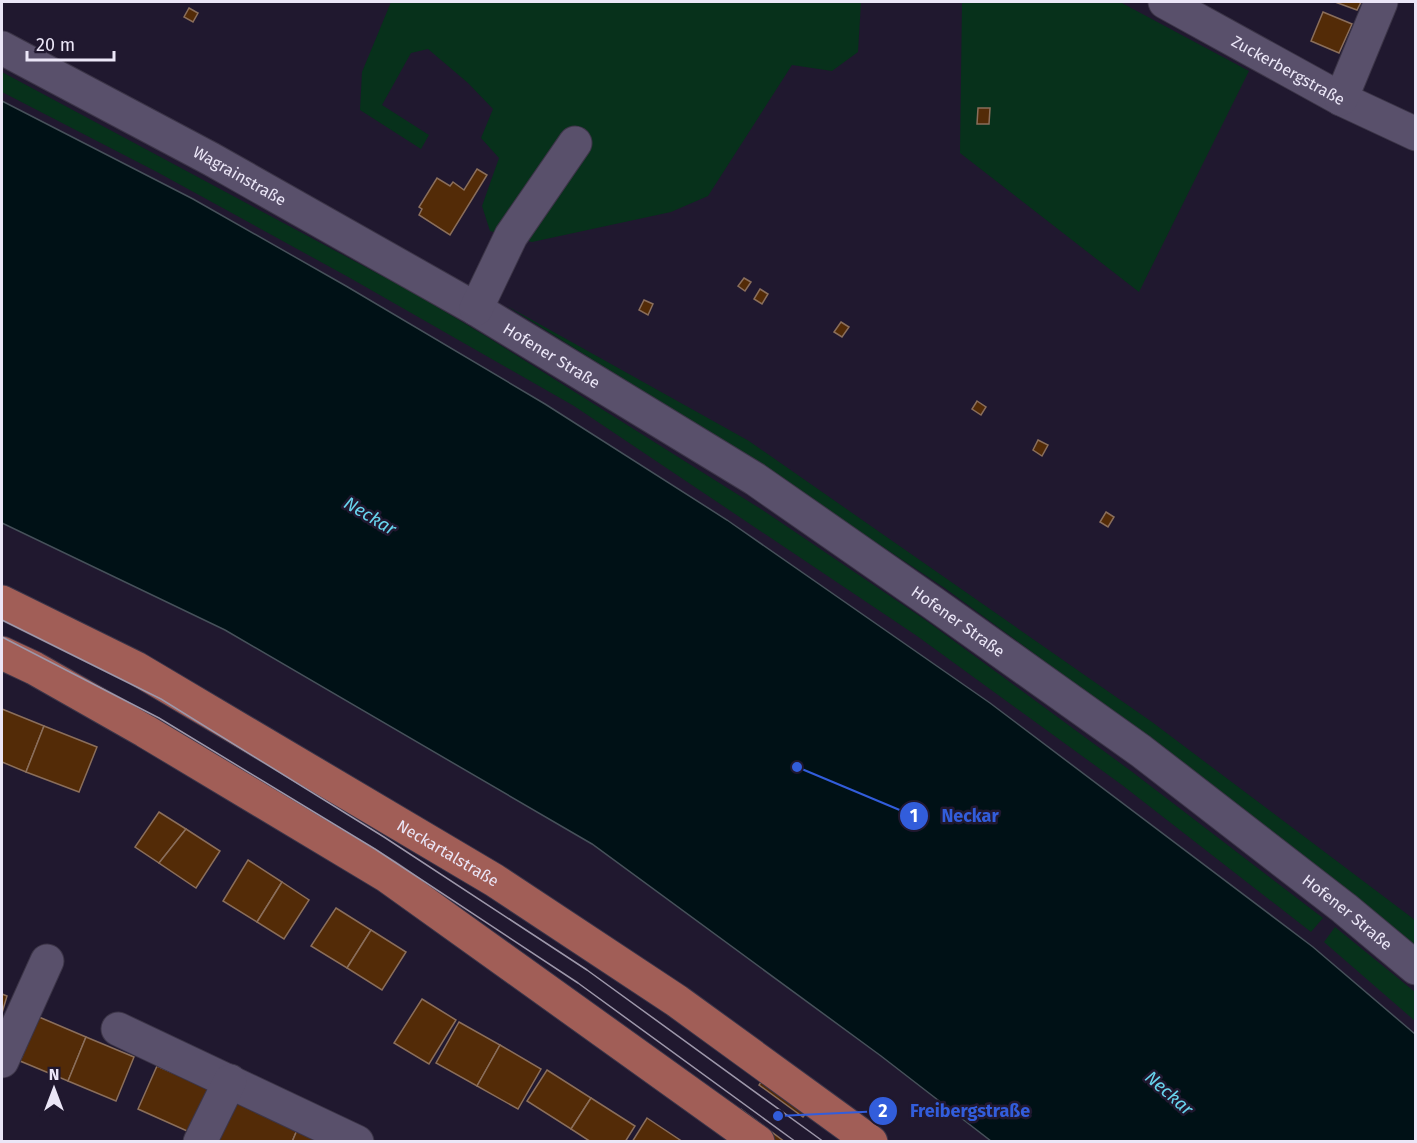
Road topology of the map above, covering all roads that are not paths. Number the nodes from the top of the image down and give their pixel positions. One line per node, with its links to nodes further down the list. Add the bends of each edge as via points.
1 (1165, 2): 4 (street, Zuckerbergstraße)
2 (1381, 2): 4 (street)
3 (2, 48): 7 (street, Wagrainstraße, via 211,159)
4 (1341, 99): 5 (street, Zuckerbergstraße)
5 (1416, 135)
6 (575, 143): 7 (street, via 511,237)
7 (476, 309): 11 (street, Hofener Straße, via 755,479 933,603 1141,751)
8 (2, 602): 18 (main road, Neckartalstraße, via 136,668 494,880 677,1001)
9 (2, 653): 17 (main road, via 145,731 387,876)
10 (47, 961): 13 (street)
11 (1416, 968)
12 (118, 1029): 14 (street)
13 (2, 1061)
14 (230, 1081): 15 (street); 16 (street)
15 (200, 1142)
16 (357, 1142)
17 (758, 1142)
18 (871, 1142)

